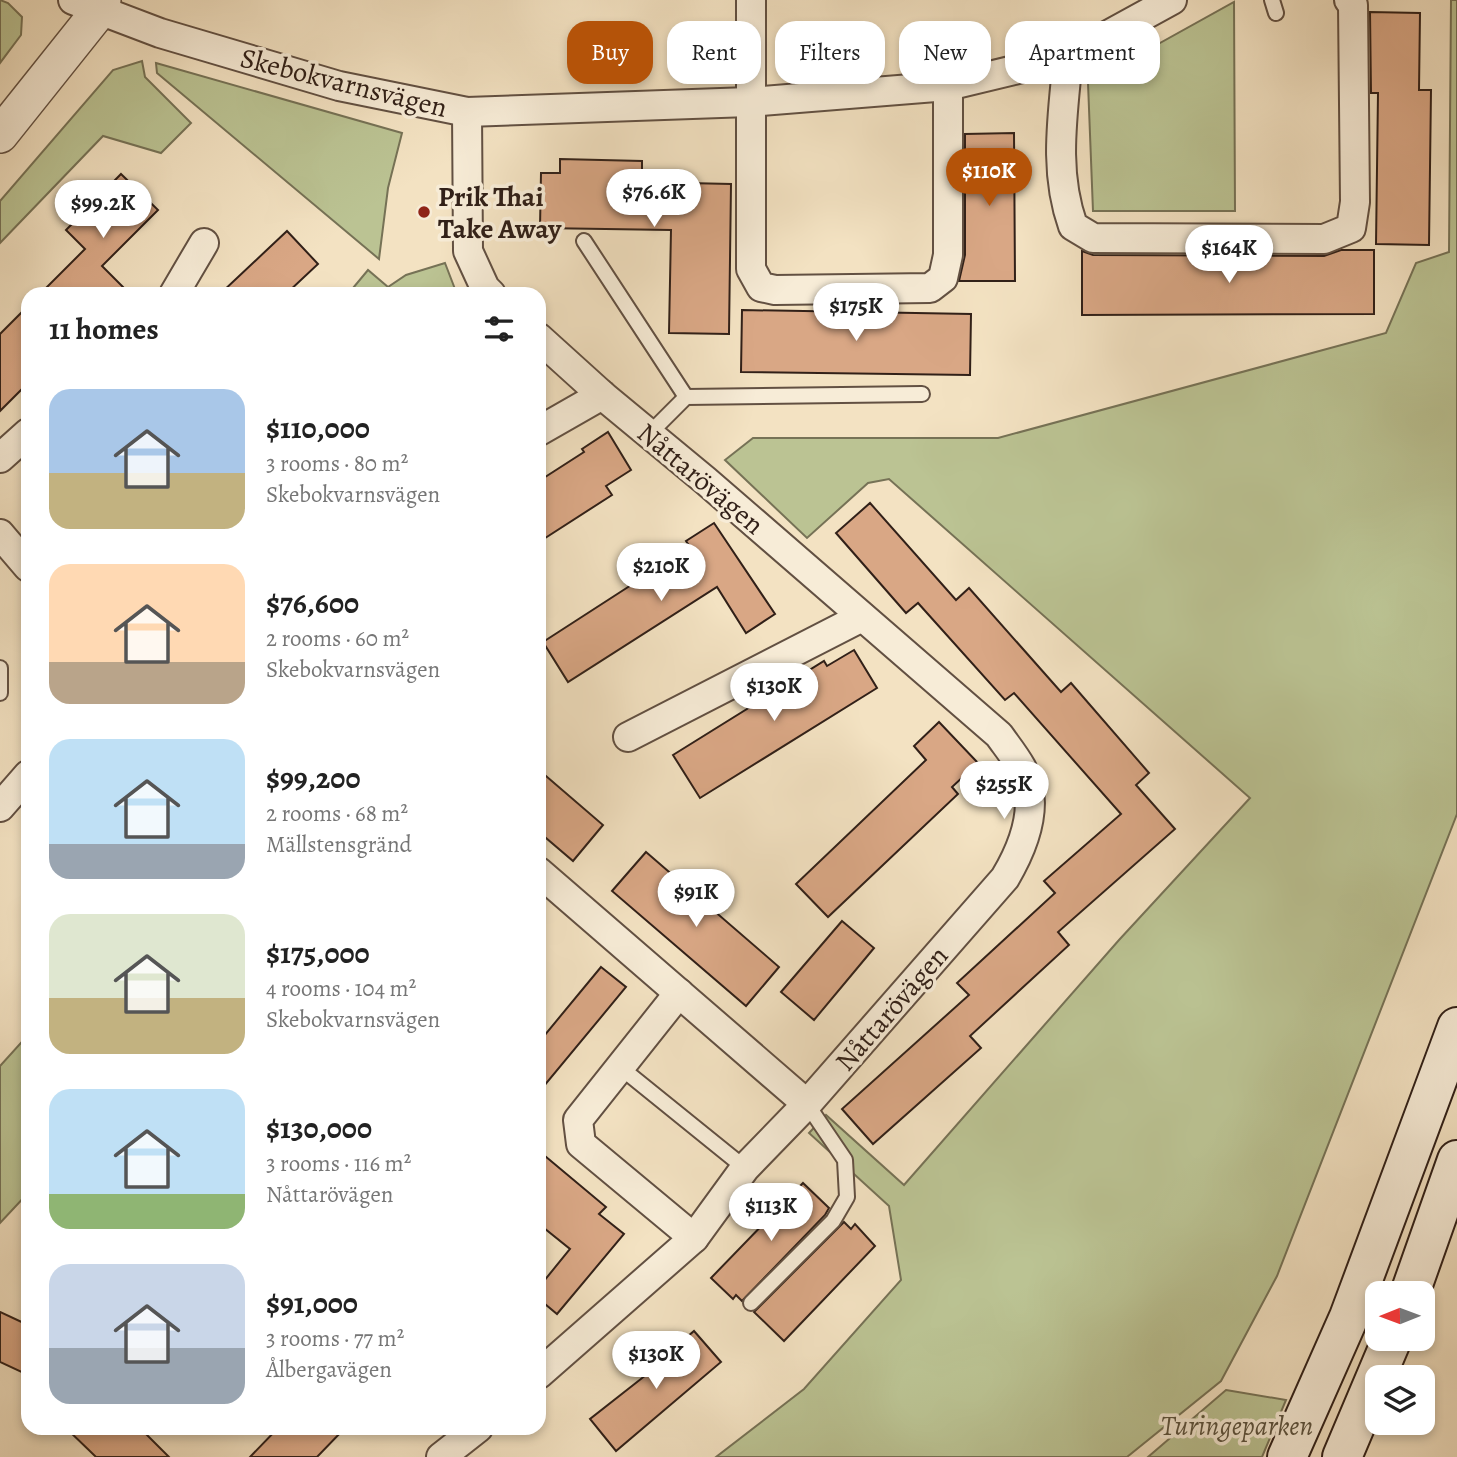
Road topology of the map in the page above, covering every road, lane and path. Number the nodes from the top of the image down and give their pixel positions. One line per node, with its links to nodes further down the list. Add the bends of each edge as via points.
1 (751, 0): 9 (street)
2 (1172, 0): 5 (street, Skebokvarnsvägen)
3 (1349, 0): 7 (street, via 1353,5 1355,202 1350,228 1324,239 1093,238 1073,226 1063,197 1060,151)
4 (92, 4): 10 (street, Skebokvarnsvägen, via 160,33 339,86); 11 (street)
5 (1134, 21)
6 (1005, 72): 8 (street, Skebokvarnsvägen)
7 (1066, 84)
8 (947, 86): 9 (street, Skebokvarnsvägen); 9 (street, via 948,255 943,278 930,289 761,287 751,269)
9 (749, 102): 10 (street, Skebokvarnsvägen)
10 (467, 111): 15 (street, via 468,251)
11 (0, 135)
12 (584, 242): 19 (lane)
13 (204, 243): 14 (street)
14 (178, 287)
15 (485, 287)
16 (546, 344): 18 (street, Nåttarövägen)
17 (922, 394): 19 (lane)
18 (602, 395): 20 (street); 21 (street, Nåttarövägen)
19 (686, 397): 21 (lane)
20 (546, 426)
21 (649, 434): 26 (street, Nåttarövägen)
22 (21, 439): 23 (street)
23 (0, 458)
24 (0, 534): 25 (street)
25 (21, 559)
26 (862, 617): 29 (street); 36 (street, Nåttarövägen, via 999,735 1022,770 1029,801 1028,829 1005,878)
27 (0, 668): 28 (lane)
28 (0, 693)
29 (628, 737)
30 (21, 783): 31 (street)
31 (0, 807)
32 (546, 878): 33 (street)
33 (679, 993): 35 (street); 36 (street)
34 (1457, 1027): 46 (main road, via 1349,1317)
35 (620, 1067): 38 (lane); 39 (street, via 578,1120 581,1144)
36 (807, 1104): 38 (street, Nåttarövägen); 41 (lane, via 845,1160 847,1197 833,1221)
37 (1457, 1160): 40 (main road)
38 (745, 1168): 39 (street, Nåttarövägen)
39 (694, 1238): 43 (street, Nåttarövägen)
40 (1414, 1281)
41 (751, 1303)
42 (1387, 1351): 47 (main road)
43 (546, 1368)
44 (468, 1435): 45 (street)
45 (441, 1457)
46 (1287, 1457)
47 (1342, 1457)

